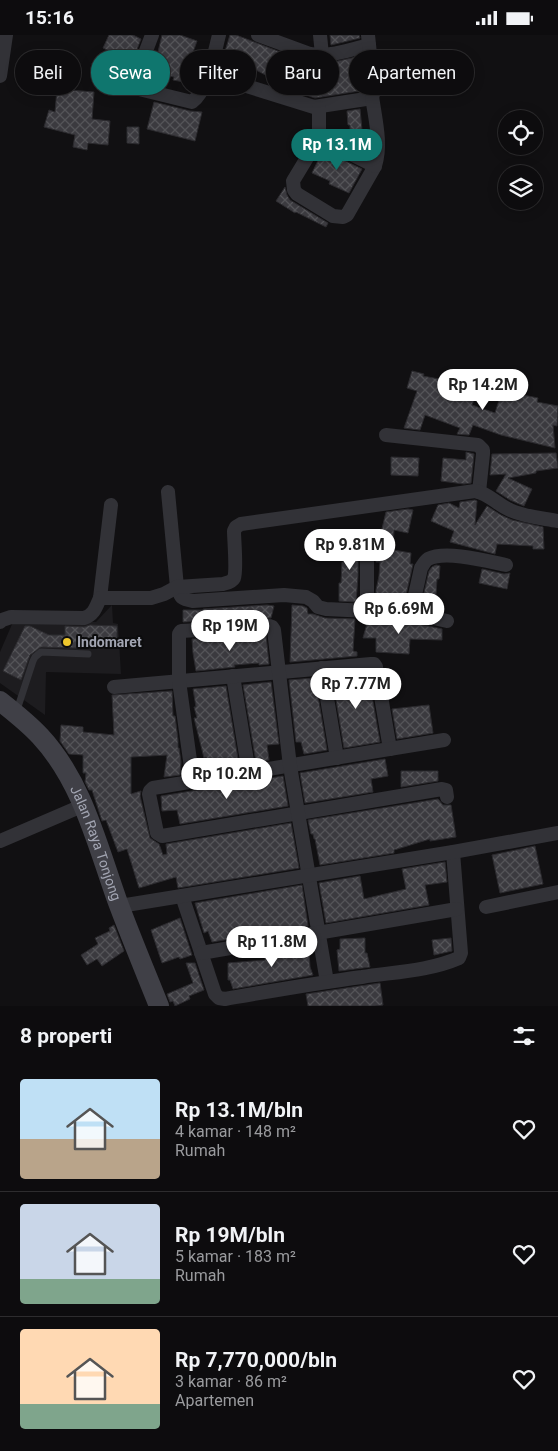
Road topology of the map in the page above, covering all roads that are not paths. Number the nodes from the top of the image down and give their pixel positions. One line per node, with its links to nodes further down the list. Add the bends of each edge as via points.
1 (6, 35): 11 (street)
2 (152, 35): 13 (street, via 136,77 140,89 192,102)
3 (219, 35): 7 (street)
4 (261, 35): 8 (street)
5 (320, 35): 9 (street)
6 (368, 40): 10 (street); 14 (street)
7 (215, 50)
8 (300, 50)
9 (322, 50)
10 (337, 50)
11 (0, 76)
12 (256, 89): 15 (street)
13 (199, 95)
14 (372, 97): 15 (street); 17 (street, via 378,143)
15 (320, 108): 16 (street)
16 (319, 138): 17 (street); 17 (street, via 292,186 297,194 333,216 347,215)
17 (375, 166)
18 (386, 435): 20 (street, via 478,445 484,454)
19 (168, 491): 25 (street)
20 (479, 492): 22 (street, via 511,511); 25 (street, via 240,524 234,531 234,578 230,583)
21 (111, 505): 26 (street)
22 (558, 521)
23 (367, 549): 27 (street)
24 (506, 565): 28 (street, via 452,556 429,559 421,568)
25 (177, 587): 26 (street, via 151,598); 27 (street, via 180,597 185,600 291,595 306,597 326,609)
26 (100, 598): 30 (street, via 94,612 84,618 11,617)
27 (367, 611): 28 (street)
28 (411, 613): 29 (street)
29 (447, 621)
30 (0, 622)
31 (88, 654): 37 (lane, via 41,652)
32 (322, 668): 33 (street); 39 (street, via 366,664 376,667); 40 (street)
33 (280, 671): 34 (street); 35 (street, via 272,627 183,630 180,634); 41 (street)
34 (233, 676): 35 (street); 42 (street)
35 (179, 681): 36 (street); 43 (street)
36 (114, 687)
37 (8, 707): 45 (main road, Jalan Raya Tonjong, via 52,750)
38 (444, 740): 39 (street)
39 (390, 749): 40 (street)
40 (338, 758): 41 (street)
41 (290, 766): 42 (street); 46 (street)
42 (249, 773): 43 (street)
43 (193, 782): 46 (street, via 150,791 159,835)
44 (447, 797): 46 (street, via 446,790 442,789)
45 (84, 805): 48 (street); 53 (main road, Jalan Raya Tonjong)
46 (298, 812): 50 (street)
47 (558, 833): 49 (street)
48 (0, 841)
49 (453, 852): 50 (street); 55 (street)
50 (309, 875): 52 (street); 56 (street)
51 (558, 892): 54 (street)
52 (182, 896): 53 (street); 57 (street)
53 (120, 906): 59 (main road, Jalan Raya Tonjong)
54 (486, 907)
55 (457, 909): 56 (street); 58 (street, via 459,959)
56 (318, 934): 57 (street); 58 (street)
57 (201, 953): 58 (street, via 219,998)
58 (327, 982)
59 (159, 1006)

